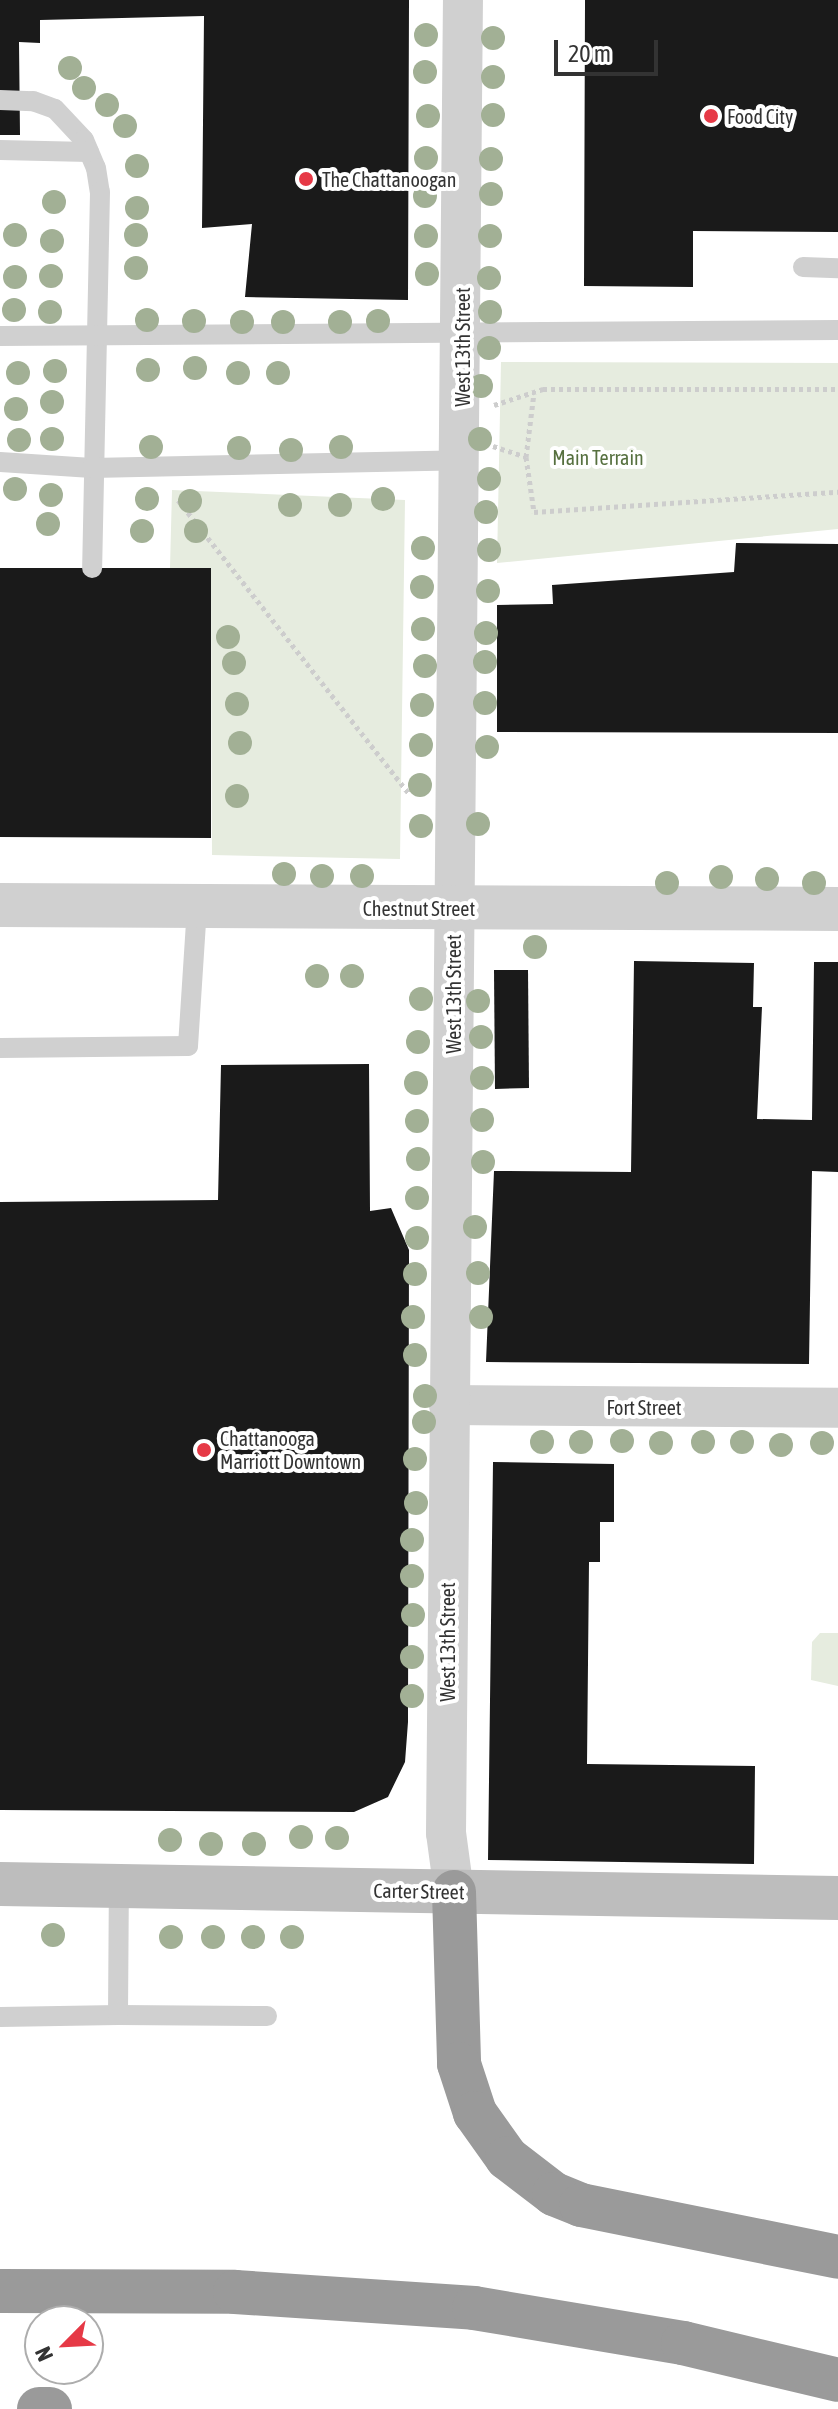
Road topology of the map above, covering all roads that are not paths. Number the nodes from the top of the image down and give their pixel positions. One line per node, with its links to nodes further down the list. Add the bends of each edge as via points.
1 (463, 0): 8 (street, West 13th Street)
2 (0, 100): 4 (lane, via 33,101 55,109)
3 (0, 150): 4 (lane)
4 (89, 152): 9 (lane, via 100,192)
5 (803, 267): 6 (lane)
6 (838, 268)
7 (838, 330): 8 (lane)
8 (463, 331): 9 (lane); 11 (street, West 13th Street)
9 (95, 335): 10 (lane); 13 (lane)
10 (0, 336)
11 (462, 460): 13 (lane); 17 (street, West 13th Street)
12 (0, 462): 13 (lane)
13 (92, 468): 14 (lane)
14 (92, 568)
15 (0, 905): 16 (street, Chestnut Street)
16 (197, 907): 17 (street, Chestnut Street); 19 (lane, via 188,1046)
17 (453, 909): 18 (street, Chestnut Street, via 584,904); 20 (street, West 13th Street)
18 (838, 909)
19 (0, 1048)
20 (449, 1405): 21 (street, Fort Street); 24 (street, West 13th Street, via 446,1833)
21 (838, 1408)
22 (0, 1884): 23 (main road, Carter Street)
23 (119, 1885): 24 (main road, Carter Street); 26 (lane)
24 (454, 1892): 25 (main road, Carter Street); 29 (highway, via 459,2064 475,2113 507,2158 554,2194 581,2205)
25 (838, 1898)
26 (118, 2015): 27 (lane); 28 (lane)
27 (267, 2016)
28 (0, 2017)
29 (838, 2257)
30 (0, 2291): 31 (highway, via 116,2288 474,2308 683,2343)
31 (838, 2380)
32 (39, 2409): 33 (highway)
33 (50, 2409)

